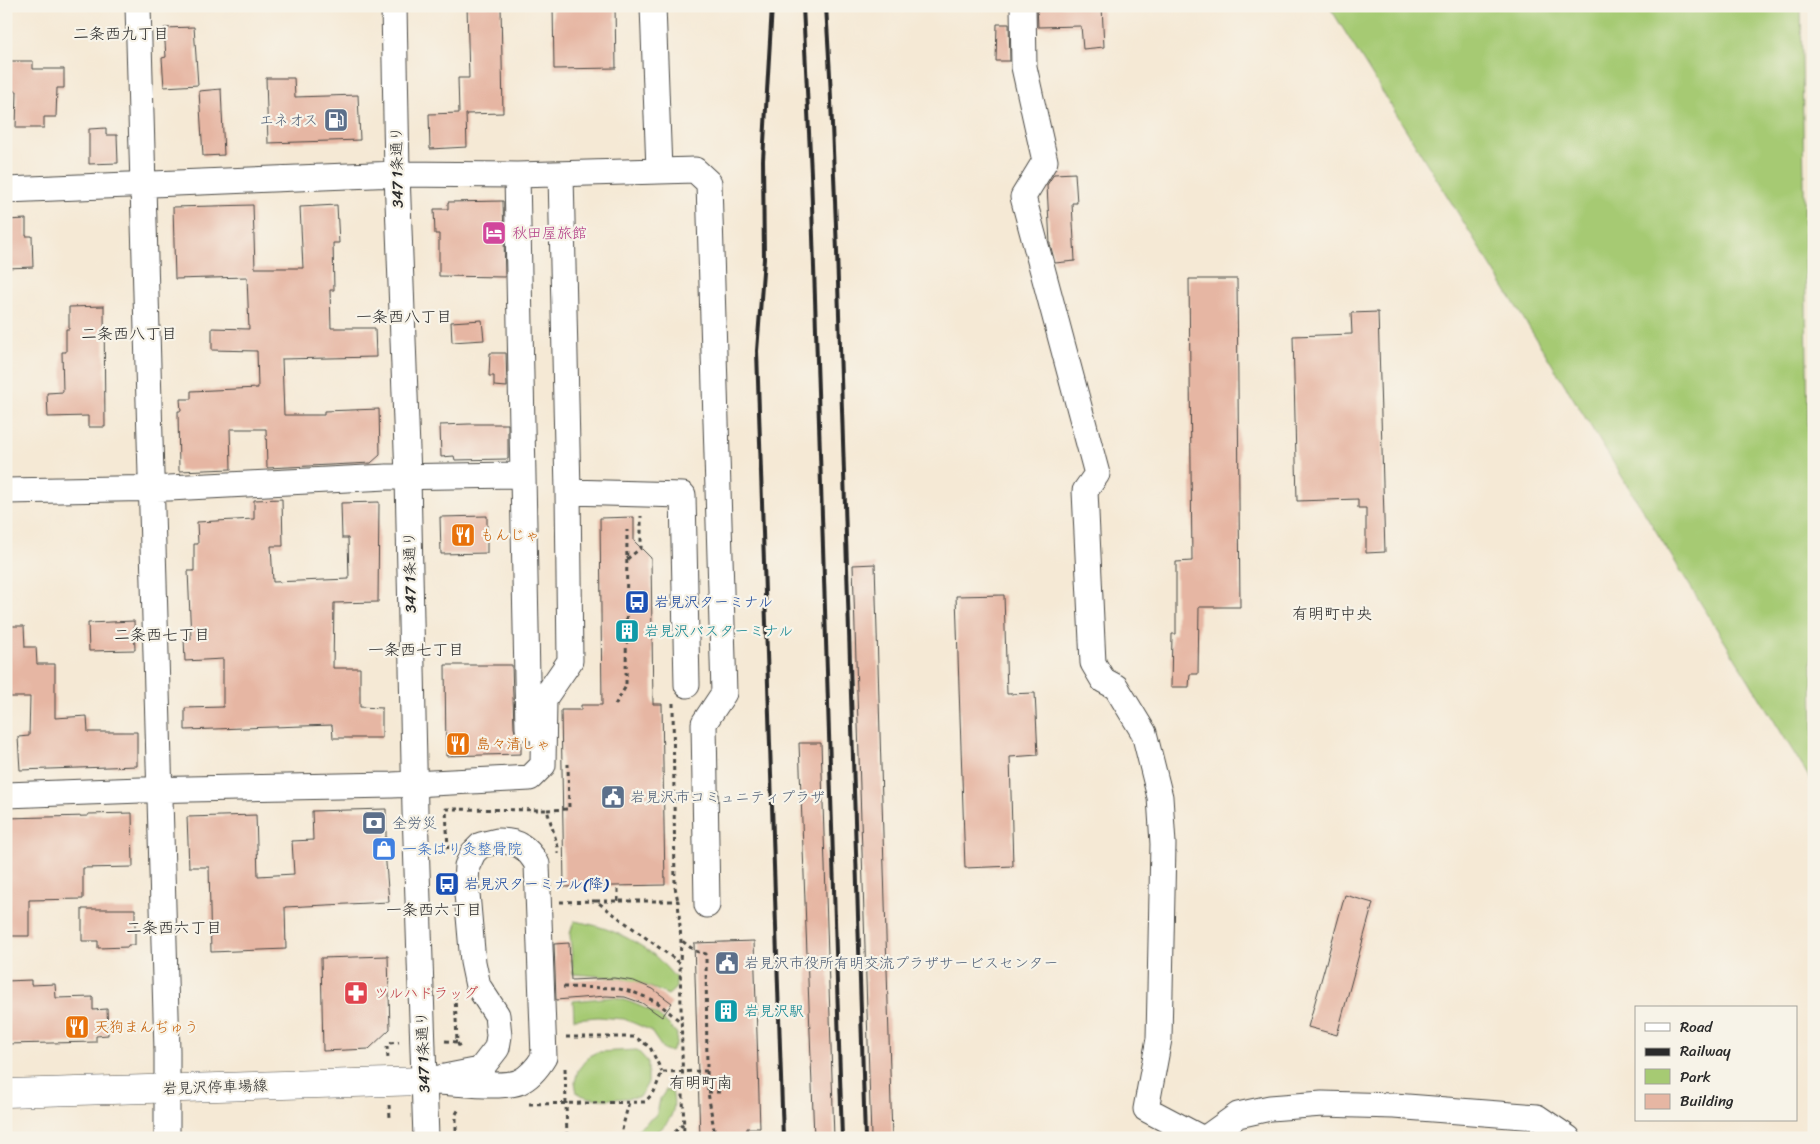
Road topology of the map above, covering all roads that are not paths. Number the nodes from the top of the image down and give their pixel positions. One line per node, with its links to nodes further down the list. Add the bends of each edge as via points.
1 (138, 6): 9 (street)
2 (394, 6): 6 (street, 347 1条通り)
3 (653, 6): 5 (street)
4 (1023, 6): 31 (street, via 1024,67 1045,161 1023,197 1097,474 1085,491 1093,663 1103,680 1116,687 1144,733 1160,797 1163,844 1159,1039 1146,1109)
5 (659, 170): 7 (street); 17 (street, via 695,170 709,183)
6 (397, 174): 8 (street); 9 (street); 12 (street, 347 1条通り)
7 (561, 174): 8 (street); 15 (street)
8 (517, 175): 11 (street)
9 (143, 185): 10 (street); 13 (street)
10 (6, 190)
11 (522, 475): 12 (street); 21 (street)
12 (408, 477): 13 (street); 22 (street, 347 1条通り)
13 (152, 488): 14 (street); 23 (street)
14 (6, 491)
15 (568, 492): 16 (street); 21 (street, via 570,661 544,699 543,765)
16 (683, 494): 17 (street); 18 (street)
17 (718, 495): 19 (street)
18 (686, 629): 19 (street); 20 (street)
19 (722, 630): 25 (street, via 724,693 704,723)
20 (680, 692)
21 (530, 778): 22 (street)
22 (414, 783): 23 (street); 26 (street, 347 1条通り)
23 (159, 790): 24 (street); 27 (street)
24 (6, 795)
25 (707, 905)
26 (424, 1081): 26 (street, via 480,1070 497,1048 497,1015 478,986 472,962 467,866 481,845 511,841 524,848 537,864 544,1057 536,1070 519,1082 494,1085); 27 (main road, 岩見沢停車場線); 30 (street, 347 1条通り)
27 (167, 1088): 28 (main road, 岩見沢停車場線); 29 (street)
28 (6, 1093)
29 (167, 1138)
30 (426, 1138)
31 (1201, 1138)
32 (1206, 1138): 33 (street, via 1238,1115 1270,1108 1322,1104 1537,1117)
33 (1568, 1138)

